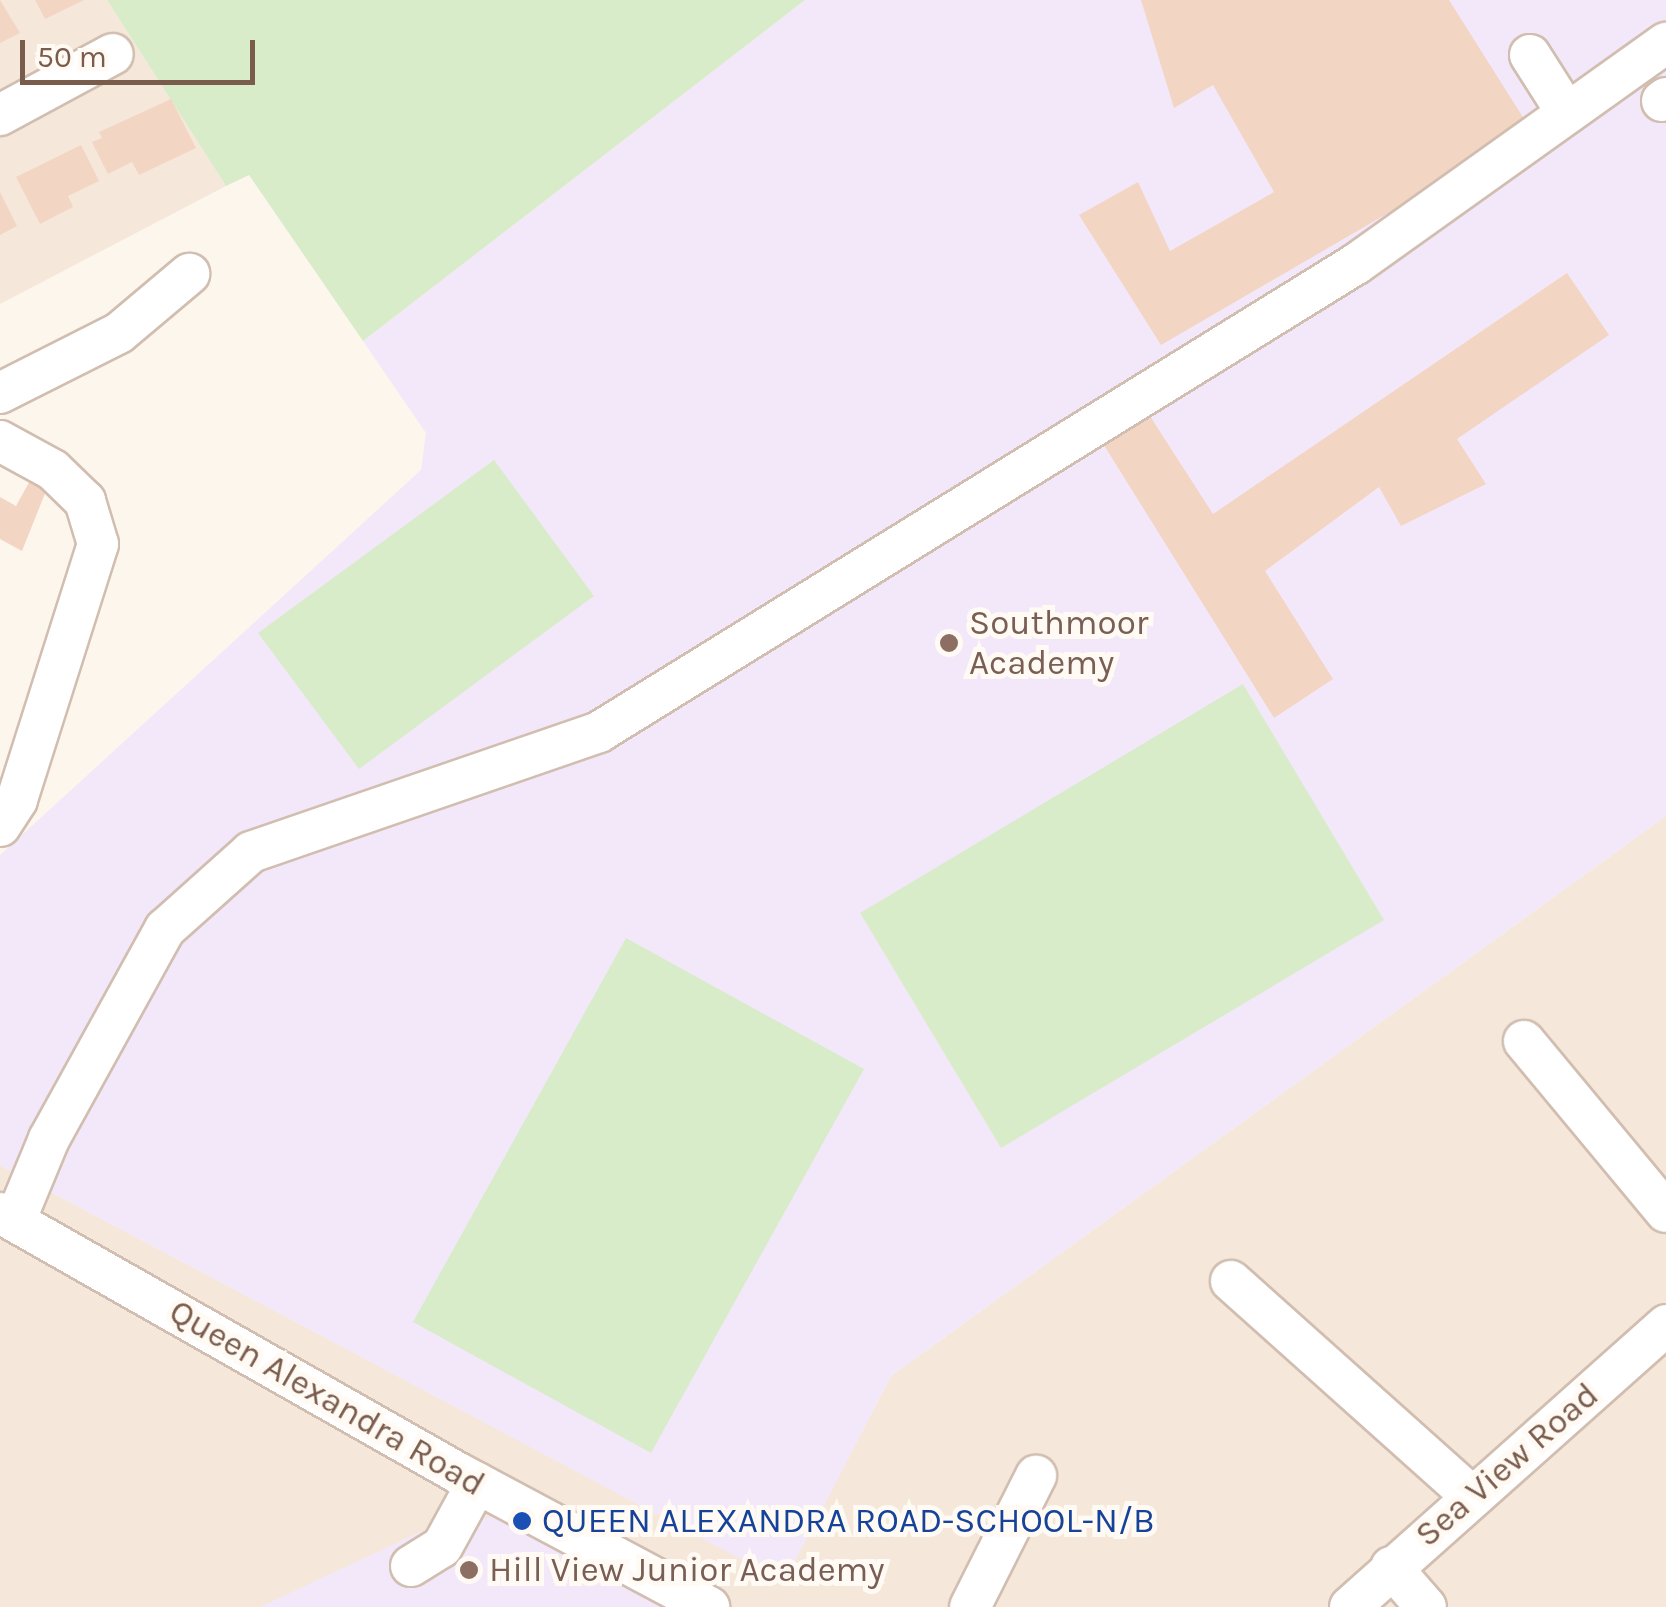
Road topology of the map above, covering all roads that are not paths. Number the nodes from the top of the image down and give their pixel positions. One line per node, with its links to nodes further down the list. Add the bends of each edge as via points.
1 (113, 54): 5 (street)
2 (1530, 55): 4 (street)
3 (1663, 71): 4 (street)
4 (1567, 113): 12 (street, via 1356,264 599,732 251,852 165,929)
5 (0, 115)
6 (189, 274): 7 (street, via 119,333)
7 (0, 393)
8 (0, 441): 9 (street, via 54,470 85,501 98,544 17,800)
9 (0, 826)
10 (1524, 1042): 11 (street)
11 (1666, 1212)
12 (8, 1217): 16 (street, Queen Alexandra Road)
13 (1231, 1281): 17 (street)
14 (1666, 1325): 17 (street, Sea View Road)
15 (1036, 1476): 21 (street)
16 (476, 1483): 18 (street, via 442,1548); 20 (street, Queen Alexandra Road)
17 (1473, 1498): 19 (street, Sea View Road)
18 (411, 1566)
19 (1391, 1567): 22 (street, Sea View Road); 23 (street)
20 (708, 1607)
21 (970, 1607)
22 (1350, 1607)
23 (1426, 1607)

